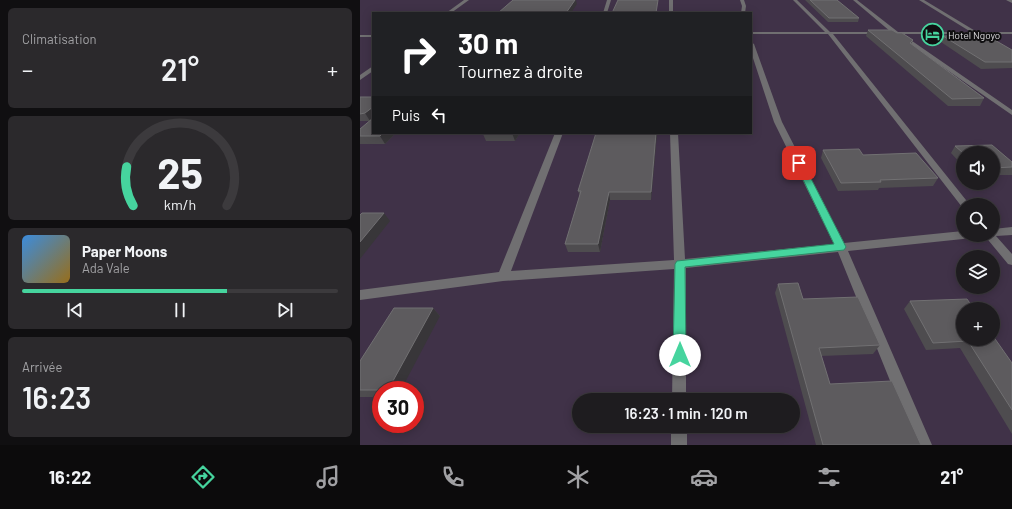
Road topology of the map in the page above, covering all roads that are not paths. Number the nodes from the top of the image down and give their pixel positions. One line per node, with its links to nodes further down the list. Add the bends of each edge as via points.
1 (467, 0): 10 (street)
2 (609, 0): 11 (street)
3 (671, 0): 12 (street)
4 (742, 0): 13 (street)
5 (795, 0): 17 (street)
6 (855, 0): 14 (street)
7 (921, 0): 15 (street)
8 (1008, 0): 9 (street)
9 (1012, 2)
10 (449, 12)
11 (605, 12)
12 (671, 12)
13 (743, 12)
14 (895, 32): 15 (street); 17 (street); 25 (street)
15 (976, 32): 18 (street); 21 (street)
16 (752, 33): 17 (street)
17 (829, 33): 28 (street)
18 (1012, 33)
19 (360, 36): 20 (street)
20 (372, 36)
21 (987, 39)
22 (752, 47): 33 (street, via 778,122)
23 (372, 69): 24 (street)
24 (360, 78)
25 (1012, 113)
26 (559, 134): 36 (street)
27 (674, 134): 35 (street)
28 (959, 198)
29 (1012, 231): 30 (street)
30 (1000, 232)
31 (956, 236): 33 (street)
32 (995, 242): 34 (street)
33 (841, 247): 35 (street); 41 (street)
34 (1012, 261)
35 (680, 264): 36 (street); 38 (street)
36 (503, 276): 37 (street)
37 (360, 295)
38 (679, 393)
39 (679, 433): 40 (street)
40 (679, 445)
41 (924, 445)

